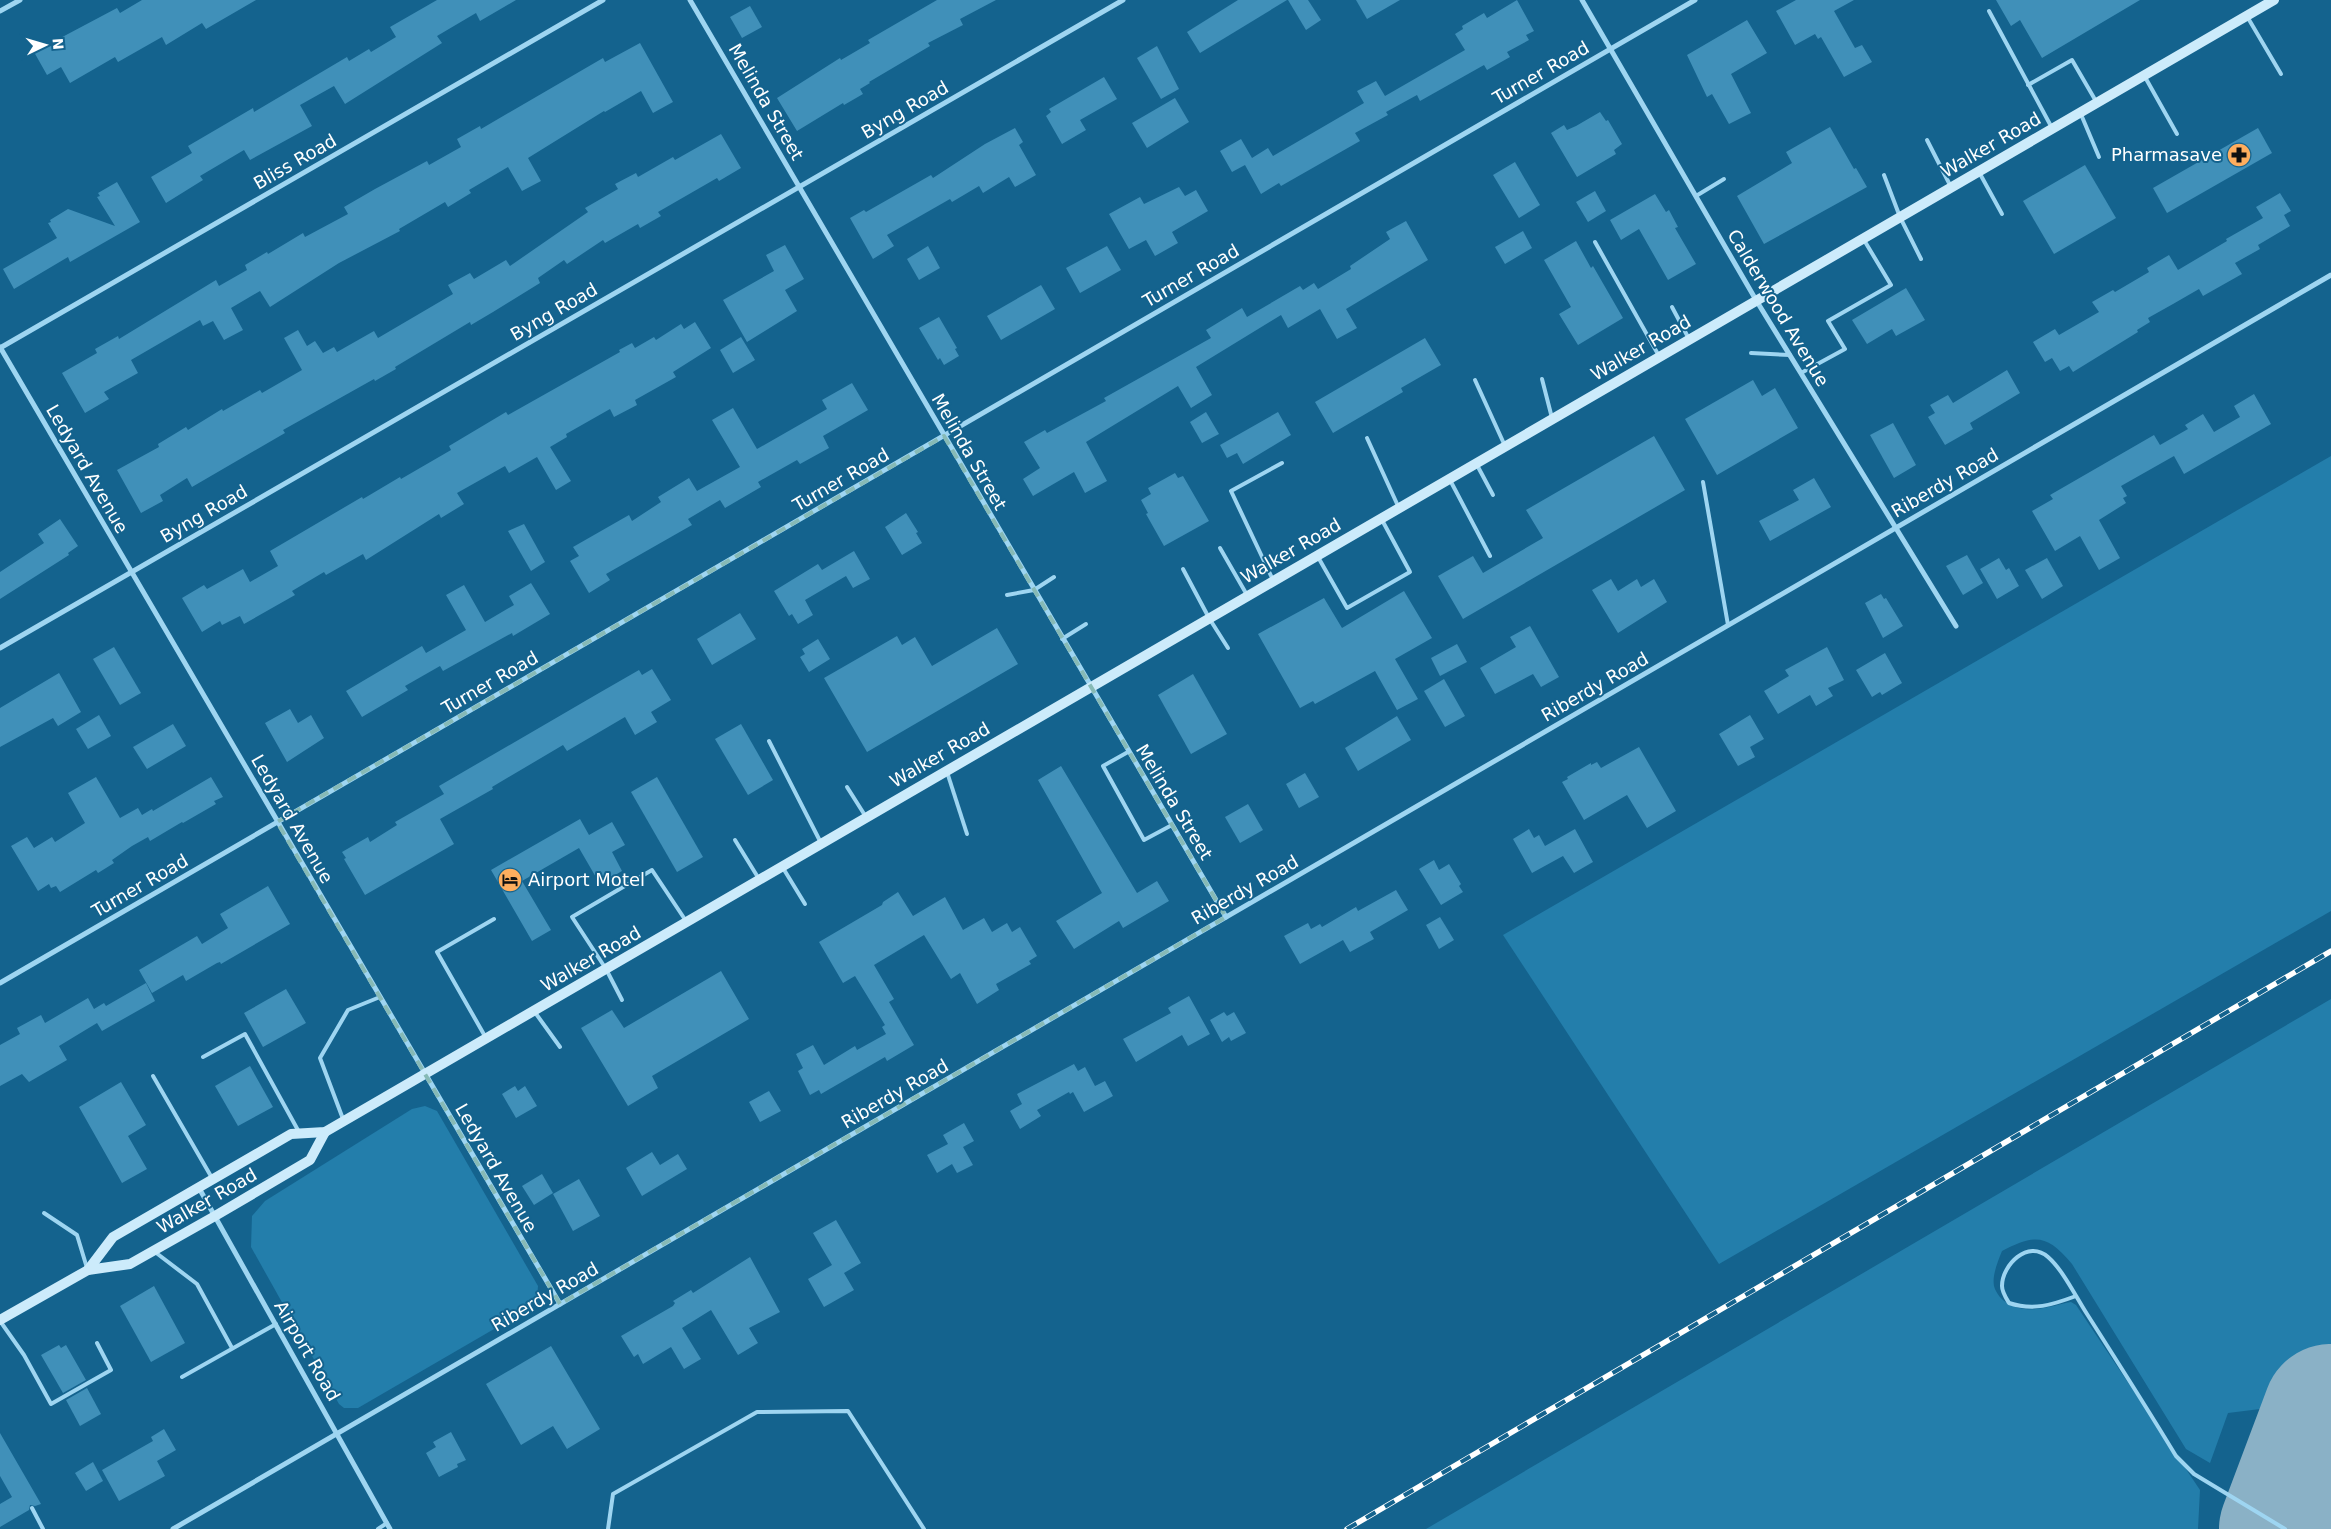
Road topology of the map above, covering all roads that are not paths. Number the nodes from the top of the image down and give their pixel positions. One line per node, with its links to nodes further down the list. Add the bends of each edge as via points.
1 (20, 0): 8 (street)
2 (604, 0): 36 (street, Bliss Road)
3 (690, 0): 24 (street, Melinda Street)
4 (1123, 0): 24 (street, Byng Road)
5 (1582, 0): 11 (street, Calderwood Avenue)
6 (1695, 0): 11 (street, Turner Road)
7 (2274, 0): 10 (main road, Walker Road)
8 (0, 11)
9 (1989, 11): 14 (lane)
10 (2247, 16): 12 (lane); 13 (main road, Walker Road)
11 (1610, 49): 26 (street, Calderwood Avenue); 44 (street, Turner Road)
12 (2281, 74)
13 (2144, 75): 15 (main road, Walker Road); 18 (lane)
14 (2028, 85): 15 (lane, via 2072,60); 17 (lane)
15 (2097, 103): 16 (main road, Walker Road)
16 (2080, 112): 17 (main road, Walker Road); 20 (lane)
17 (2052, 128): 21 (main road, Walker Road)
18 (2177, 134)
19 (1927, 140): 25 (lane)
20 (2099, 157)
21 (1979, 171): 25 (main road, Walker Road); 27 (lane)
22 (1884, 175): 28 (lane)
23 (1724, 179): 26 (lane)
24 (799, 187): 44 (street, Melinda Street); 59 (street, Byng Road)
25 (1951, 187): 28 (main road, Walker Road)
26 (1696, 196): 33 (street, Calderwood Avenue)
27 (2002, 214)
28 (1900, 217): 29 (main road, Walker Road); 31 (lane)
29 (1863, 238): 33 (main road, Walker Road); 40 (lane, via 1891,285 1828,320 1845,349)
30 (1595, 242): 39 (lane)
31 (1921, 260)
32 (2331, 275): 54 (street, Riberdy Road)
33 (1756, 300): 35 (main road, Walker Road); 38 (street, Calderwood Avenue)
34 (1672, 307): 35 (lane)
35 (1689, 339): 39 (main road, Walker Road)
36 (0, 348): 59 (street, Ledyard Avenue)
37 (1751, 353): 38 (lane)
38 (1790, 355): 40 (street, Calderwood Avenue)
39 (1659, 356): 43 (main road, Walker Road)
40 (1801, 373): 54 (street, Calderwood Avenue)
41 (1542, 379): 43 (lane)
42 (1475, 380): 46 (lane)
43 (1552, 419): 46 (main road, Walker Road)
44 (944, 436): 62 (street, Melinda Street); 78 (street, Turner Road)
45 (1367, 438): 52 (lane)
46 (1505, 446): 48 (main road, Walker Road)
47 (1282, 463): 61 (lane, via 1231,491)
48 (1476, 463): 49 (main road, Walker Road); 51 (lane)
49 (1449, 478): 52 (main road, Walker Road); 57 (lane)
50 (1704, 482): 67 (lane)
51 (1493, 495)
52 (1398, 508): 53 (main road, Walker Road)
53 (1380, 518): 56 (main road, Walker Road); 56 (lane, via 1410,572 1347,608)
54 (1895, 529): 67 (street, Riberdy Road); 68 (street, Calderwood Avenue)
55 (1220, 548): 64 (lane)
56 (1317, 555): 61 (main road, Walker Road)
57 (1490, 556)
58 (1183, 569): 65 (lane)
59 (131, 572): 70 (street, Byng Road); 78 (street, Ledyard Avenue)
60 (1054, 577): 62 (lane)
61 (1273, 580): 64 (main road, Walker Road)
62 (1034, 590): 63 (lane); 69 (street, Melinda Street)
63 (1007, 595)
64 (1247, 595): 65 (main road, Walker Road)
65 (1209, 618): 71 (lane); 72 (main road, Walker Road)
66 (1086, 624): 69 (lane)
67 (1728, 625): 86 (street, Riberdy Road)
68 (1956, 626)
69 (1062, 639): 72 (street, Melinda Street)
70 (0, 648)
71 (1228, 648)
72 (1090, 686): 74 (street, Melinda Street); 75 (main road, Walker Road)
73 (769, 741): 82 (lane)
74 (1128, 752): 79 (street, Melinda Street); 79 (lane, via 1103,766 1144,840)
75 (947, 770): 77 (main road, Walker Road); 80 (lane)
76 (847, 787): 77 (lane)
77 (866, 817): 82 (main road, Walker Road)
78 (278, 822): 90 (street, Turner Road); 91 (street, Ledyard Avenue)
79 (1172, 825): 86 (street, Melinda Street)
80 (967, 834)
81 (736, 840): 84 (lane)
82 (821, 843): 83 (main road, Walker Road)
83 (782, 866): 84 (main road, Walker Road); 85 (lane)
84 (759, 879): 88 (main road, Walker Road)
85 (805, 904)
86 (1226, 917): 109 (street, Riberdy Road)
87 (494, 919): 94 (lane, via 438,952)
88 (687, 922): 89 (main road, Walker Road); 89 (lane, via 652,870 572,917)
89 (606, 969): 92 (lane); 93 (main road, Walker Road)
90 (0, 983)
91 (380, 997): 97 (street, Ledyard Avenue); 99 (lane, via 348,1010 320,1058)
92 (622, 1000)
93 (534, 1011): 94 (main road, Walker Road); 95 (lane)
94 (486, 1038): 97 (main road, Walker Road)
95 (560, 1047)
96 (203, 1057): 101 (lane, via 245,1034)
97 (425, 1073): 99 (main road, Walker Road); 109 (street, Ledyard Avenue)
98 (153, 1076): 102 (lane)
99 (344, 1121): 100 (main road, Walker Road)
100 (325, 1132): 101 (main road, Walker Road); 105 (main road, Walker Road, via 310,1160)
101 (301, 1134): 102 (main road, Walker Road, via 291,1134)
102 (213, 1180): 103 (main road, Walker Road)
103 (199, 1188): 105 (street, Airport Road); 107 (main road, Walker Road, via 113,1237)
104 (44, 1212): 107 (lane, via 77,1235)
105 (215, 1216): 106 (main road, Walker Road); 111 (street, Airport Road)
106 (154, 1250): 107 (main road, Walker Road, via 130,1264); 113 (lane, via 197,1284)
107 (88, 1270): 110 (main road, Walker Road)
108 (2076, 1296): 108 (lane, via 2049,1257 2040,1251 2014,1258 2003,1273 2002,1288 2009,1303 2023,1308 2047,1306); 124 (lane, via 2176,1456 2194,1474)
109 (560, 1304): 115 (street, Riberdy Road)
110 (0, 1321): 112 (lane, via 24,1354 51,1404 111,1370)
111 (276, 1324): 113 (lane); 115 (street, Airport Road)
112 (97, 1343)
113 (232, 1348): 114 (lane)
114 (182, 1377)
115 (338, 1433): 117 (street, Airport Road); 119 (street, Riberdy Road)
116 (32, 1508): 118 (lane)
117 (387, 1523): 120 (lane); 121 (street, Airport Road)
118 (43, 1529)
119 (173, 1529)
120 (378, 1529)
121 (390, 1529)
122 (608, 1529): 123 (lane, via 613,1494 757,1412 848,1411)
123 (924, 1529)
124 (2285, 1529)

